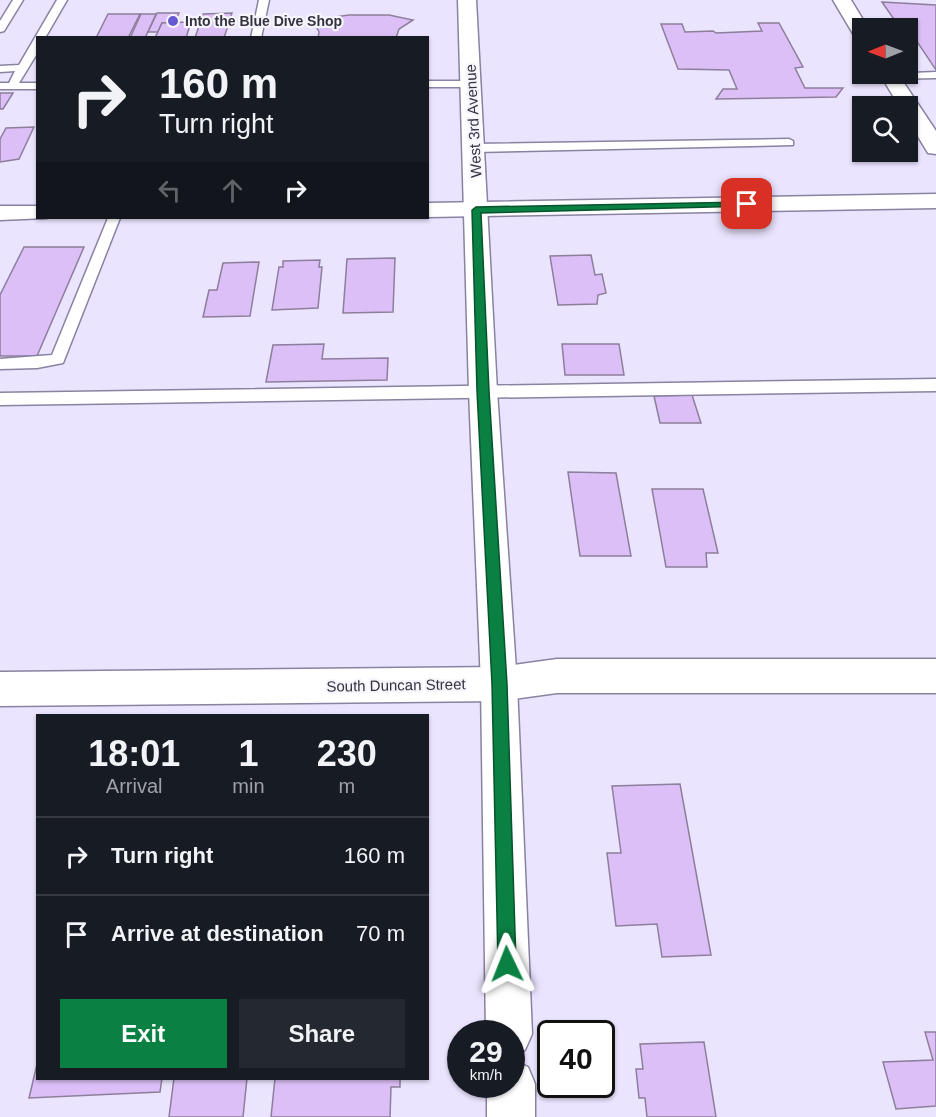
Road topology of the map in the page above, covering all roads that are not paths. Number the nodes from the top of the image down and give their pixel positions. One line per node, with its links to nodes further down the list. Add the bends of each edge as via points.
1 (18, 0): 7 (lane)
2 (62, 0): 8 (lane)
3 (264, 0): 9 (lane)
4 (467, 0): 16 (street, West 3rd Avenue)
5 (842, 0): 6 (street)
6 (853, 18)
7 (0, 29)
8 (41, 36)
9 (256, 36)
10 (36, 45): 11 (lane)
11 (22, 68): 12 (lane); 18 (lane)
12 (0, 69)
13 (918, 75): 14 (lane)
14 (936, 75)
15 (429, 84): 16 (lane)
16 (471, 84): 21 (street, West 3rd Avenue)
17 (895, 84): 22 (street)
18 (6, 86): 19 (lane)
19 (36, 86)
20 (789, 143): 21 (lane)
21 (474, 148): 25 (street, West 3rd Avenue)
22 (936, 148)
23 (936, 201): 25 (street)
24 (429, 210): 25 (street)
25 (476, 210): 31 (street, West 3rd Avenue)
26 (0, 213): 27 (street)
27 (36, 213)
28 (114, 219): 29 (lane, via 58,359)
29 (0, 364)
30 (936, 385): 31 (lane)
31 (483, 391): 32 (lane); 34 (street, West 3rd Avenue)
32 (0, 399)
33 (936, 676): 34 (street, South Duncan Street, via 557,676)
34 (499, 684): 35 (street, South Duncan Street); 36 (street, West 3rd Avenue)
35 (0, 689)
36 (509, 1020)
37 (511, 1098): 38 (street)
38 (512, 1117)

